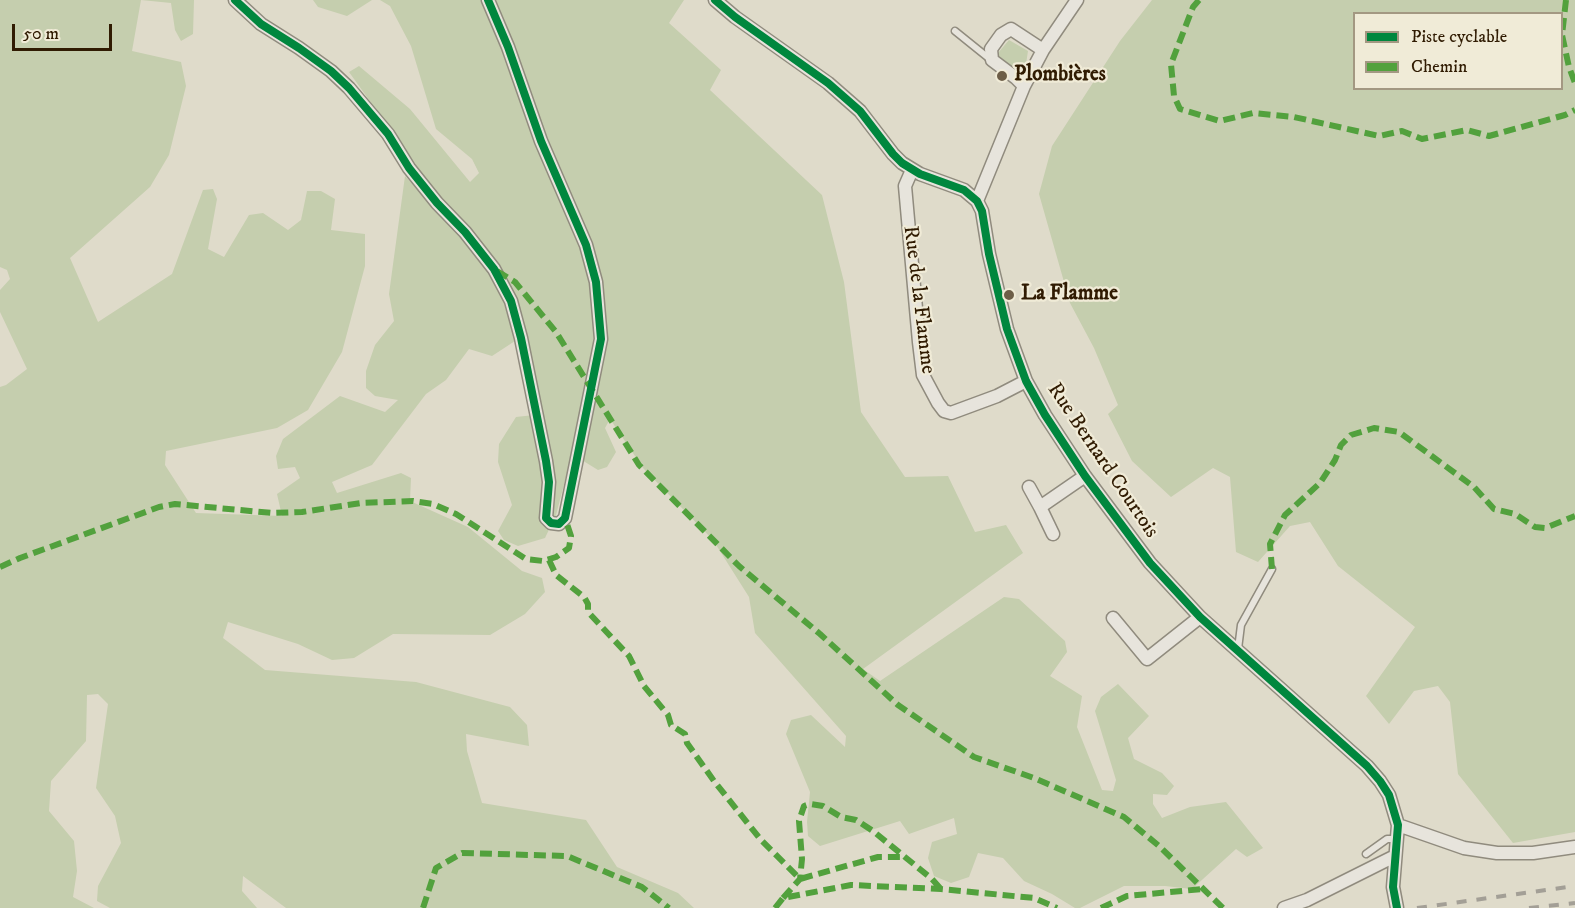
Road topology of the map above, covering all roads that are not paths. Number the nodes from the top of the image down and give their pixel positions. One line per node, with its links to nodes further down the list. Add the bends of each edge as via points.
1 (235, 0): 2 (street, via 261,24 331,71 349,88 388,134 437,203 494,269 511,301 524,349 549,482 546,518 559,524 565,518 601,339 596,282 586,244 541,141)
2 (488, 0)
3 (715, 0): 9 (street, via 828,82 860,111 892,154)
4 (1077, 0): 6 (street)
5 (955, 31): 7 (lane)
6 (1044, 50): 7 (street, via 1011,29 1001,35 992,49); 8 (street)
7 (992, 60): 8 (street)
8 (1024, 86): 10 (street)
9 (912, 170): 10 (street, via 964,190); 11 (street, Rue de la Flamme, via 905,186 923,375 944,411 951,413)
10 (977, 201): 11 (street, Rue Bernard Courtois, via 1007,329)
11 (1026, 381): 12 (street, Rue Bernard Courtois)
12 (1084, 476): 14 (street); 17 (street, Rue Bernard Courtois, via 1150,563)
13 (1029, 488): 14 (street)
14 (1040, 507): 15 (street)
15 (1053, 534)
16 (1272, 569): 19 (lane, via 1241,625)
17 (1200, 617): 18 (street, via 1147,659); 19 (street, Rue Bernard Courtois)
18 (1113, 618)
19 (1238, 649): 20 (street, Rue Bernard Courtois, via 1367,766 1389,795)
20 (1398, 825): 21 (street, Rue Bernard Courtois); 22 (street, via 1464,848 1497,853)
21 (1397, 839): 23 (lane, via 1386,838); 24 (street, Rue Bernard Courtois)
22 (1575, 848)
23 (1366, 854)
24 (1395, 856): 25 (street); 26 (street, Rue Bernard Courtois, via 1393,887)
25 (1284, 908)
26 (1397, 908)

